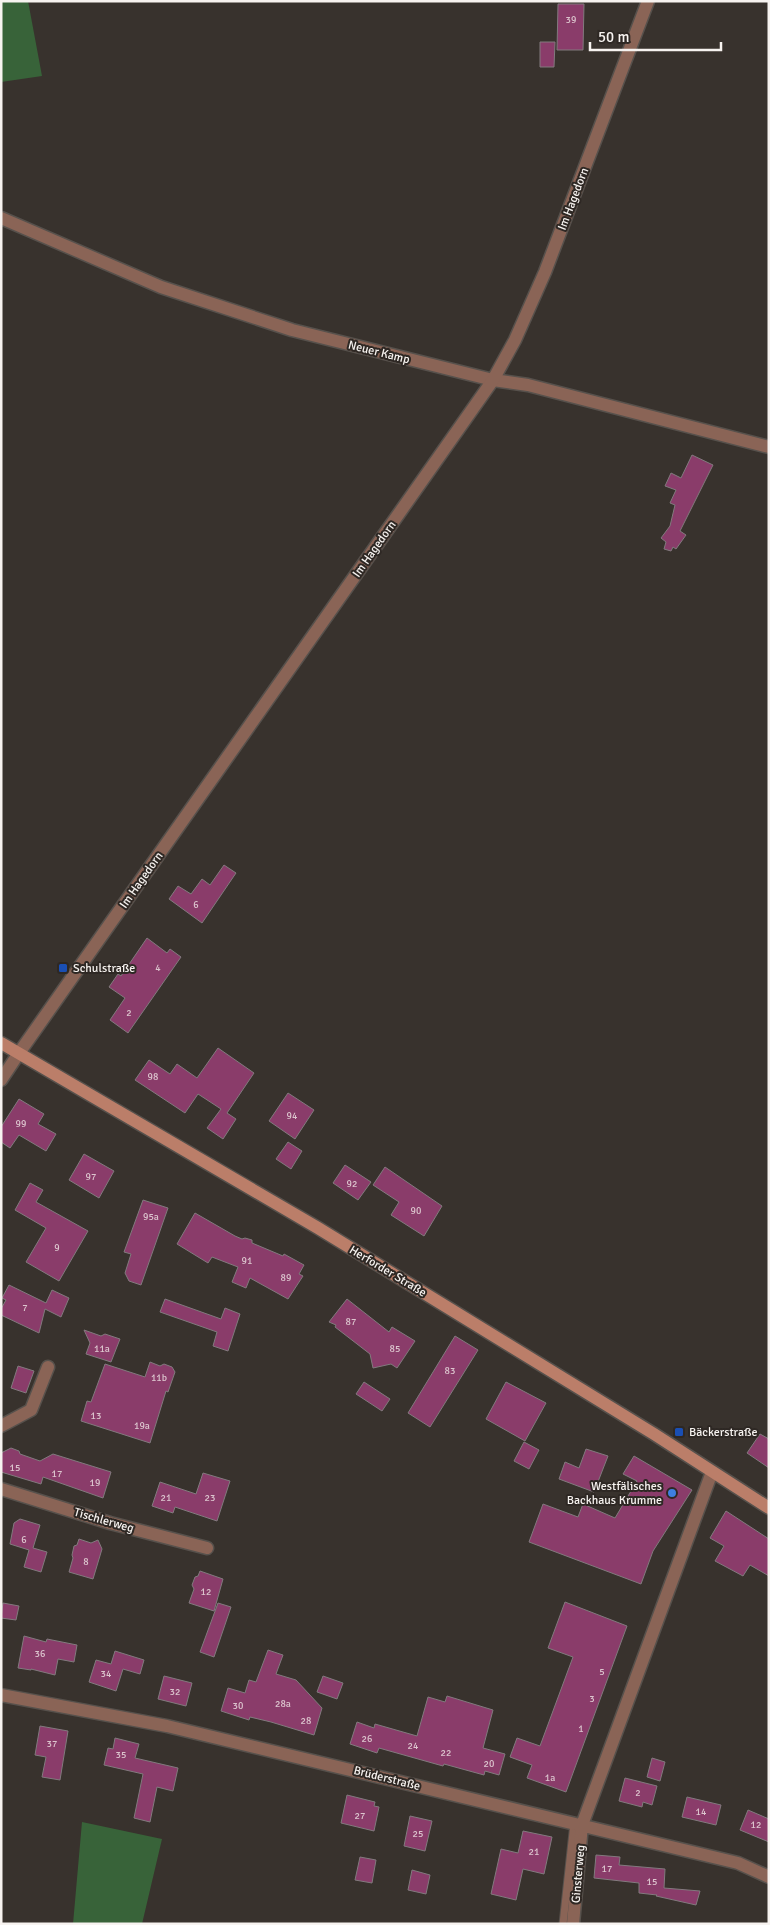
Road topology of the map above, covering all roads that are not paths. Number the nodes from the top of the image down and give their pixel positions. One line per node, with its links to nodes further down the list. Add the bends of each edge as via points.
1 (648, 1): 3 (street, Im Hagedorn, via 545,272)
2 (1, 218): 3 (street, Neuer Kamp, via 161,287 292,330)
3 (493, 380): 4 (street, Neuer Kamp, via 528,385); 6 (street, Im Hagedorn)
4 (769, 447)
5 (1, 1043): 6 (main road, Herforder Straße)
6 (19, 1053): 7 (street); 10 (main road, Herforder Straße, via 318,1228)
7 (1, 1080)
8 (48, 1367): 9 (street, via 32,1410)
9 (1, 1426)
10 (712, 1472): 12 (main road, Herforder Straße); 15 (street)
11 (1, 1489): 13 (street, Tischlerweg, via 110,1523)
12 (769, 1508)
13 (207, 1548)
14 (1, 1695): 15 (street, Brüderstraße, via 167,1726)
15 (578, 1824): 16 (street, Brüderstraße, via 738,1863); 17 (lane); 18 (street, Ginsterweg)
16 (769, 1877)
17 (563, 1924)
18 (574, 1924)

